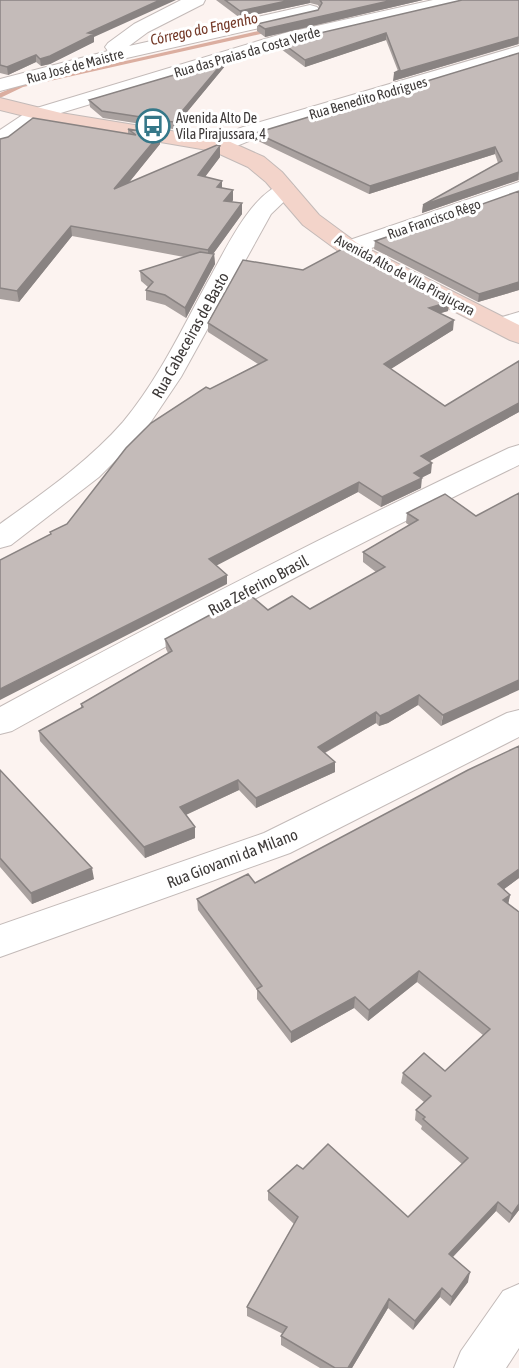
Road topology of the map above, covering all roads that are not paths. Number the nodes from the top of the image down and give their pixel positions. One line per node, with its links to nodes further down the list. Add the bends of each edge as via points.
1 (196, 0): 5 (street, via 141,28)
2 (458, 0): 7 (street, Rua das Praias da Costa Verde, via 292,37)
3 (326, 8): 5 (street, Rua José de Maistre)
4 (519, 52): 9 (street, Rua Benedito Rodrigues)
5 (106, 57): 6 (street, Rua José de Maistre)
6 (0, 85)
7 (20, 110): 8 (street, Rua das Praias da Costa Verde, via 10,132); 9 (main road, Avenida Alto de Vila Pirajuçara)
8 (0, 141)
9 (218, 145): 11 (main road, Avenida Alto de Vila Pirajuçara, via 256,162)
10 (519, 189): 12 (street, Rua Francisco Rêgo)
11 (285, 190): 12 (main road, Avenida Alto de Vila Pirajuçara, via 311,220); 15 (street, Rua Cabeceiras de Basto, via 262,210 244,237 181,356 131,430 100,460)
12 (349, 248): 13 (main road, Avenida Alto de Vila Pirajuçara)
13 (513, 327)
14 (519, 454): 16 (street, Rua Zeferino Brasil, via 373,525)
15 (0, 538)
16 (0, 722)
17 (519, 722): 18 (street, Rua Giovanni da Milano, via 277,843)
18 (0, 941)
19 (519, 1307): 20 (street)
20 (478, 1368)

